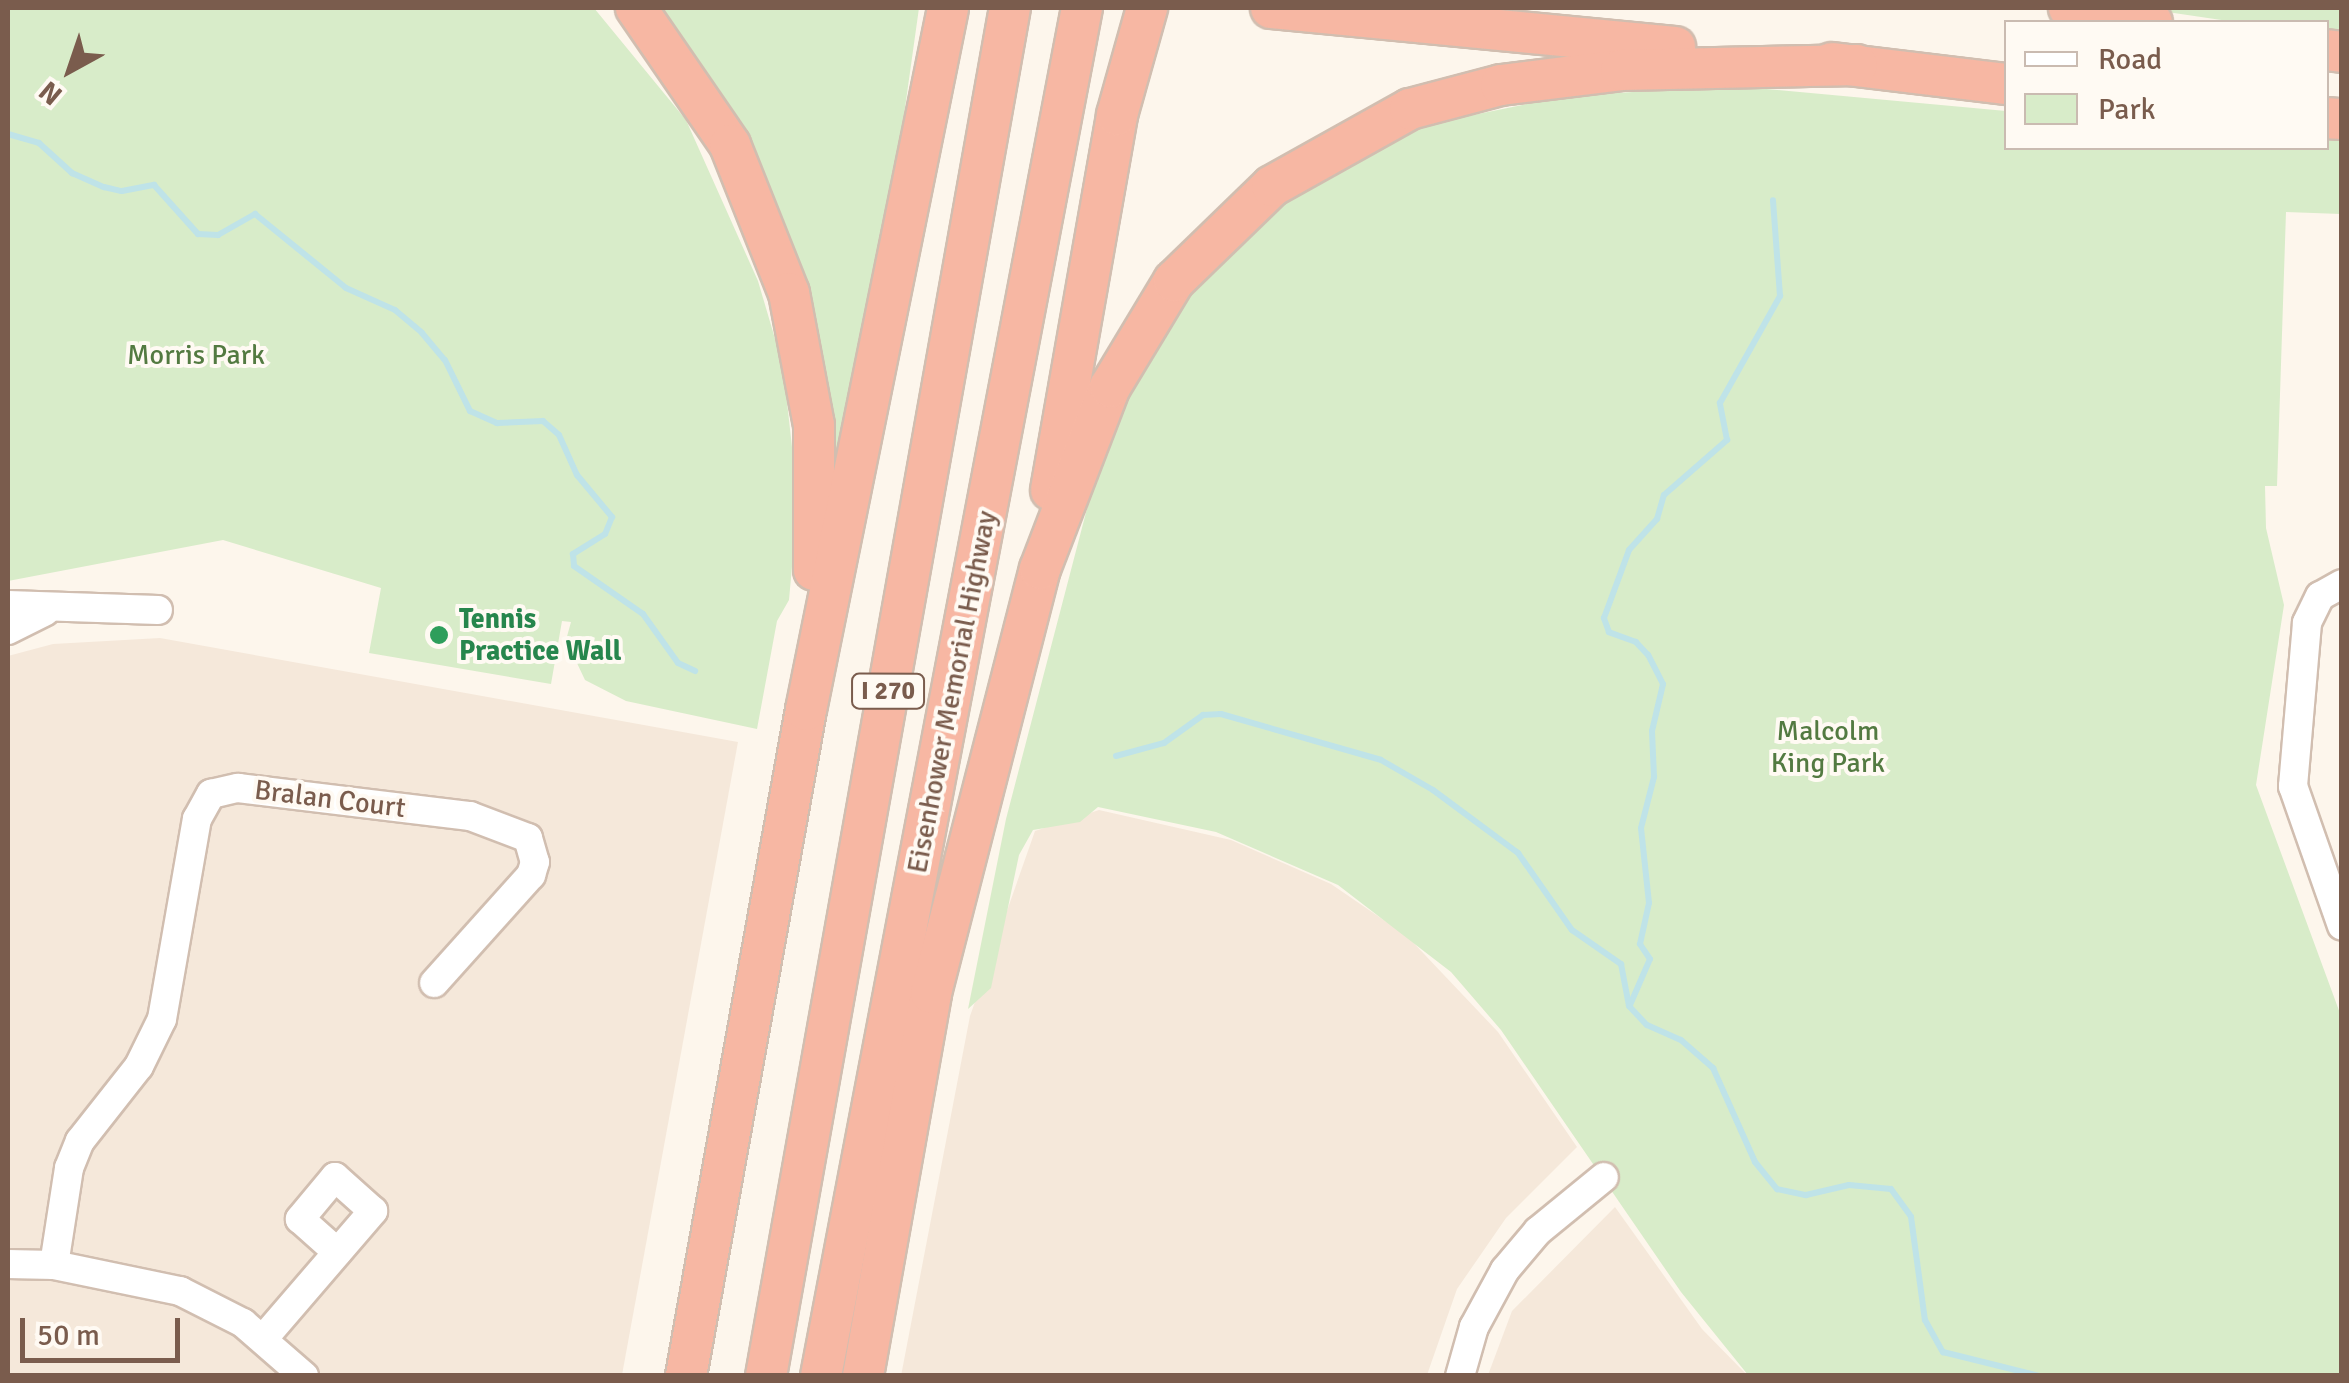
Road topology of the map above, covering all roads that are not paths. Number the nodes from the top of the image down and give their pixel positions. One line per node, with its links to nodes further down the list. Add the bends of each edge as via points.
1 (636, 8): 17 (highway, via 730,145 783,275 804,354 817,488)
2 (948, 8): 17 (highway, I 270)
3 (1010, 8): 27 (highway, I 270)
4 (1082, 8): 28 (highway, Eisenhower Memorial Highway / I 270)
5 (1147, 8): 11 (highway, via 1117,115 1069,363)
6 (1271, 8): 9 (highway)
7 (2069, 8): 8 (highway)
8 (2140, 20)
9 (1857, 65): 10 (highway); 11 (highway, via 1682,65 1501,85 1410,109 1322,153 1272,186 1174,281 1110,387)
10 (2004, 84)
11 (1040, 569): 29 (highway, via 931,993)
12 (2342, 584): 18 (street, via 2320,596 2306,623 2292,786)
13 (8, 605): 15 (street)
14 (158, 610): 15 (street)
15 (46, 611): 16 (street)
16 (8, 630)
17 (806, 710): 26 (highway, I 270)
18 (2342, 926)
19 (434, 983): 23 (street, Bralan Court, via 531,875 528,838 470,816 238,788 211,794 197,819 162,1019 139,1066 80,1140 69,1168)
20 (1604, 1177): 30 (street, via 1538,1231 1505,1270 1474,1326)
21 (337, 1252): 24 (street)
22 (8, 1264): 23 (street)
23 (54, 1264): 24 (street, via 180,1291 215,1304)
24 (263, 1339): 25 (street)
25 (304, 1376)
26 (686, 1376)
27 (766, 1376)
28 (820, 1376)
29 (863, 1376)
30 (1460, 1376)

